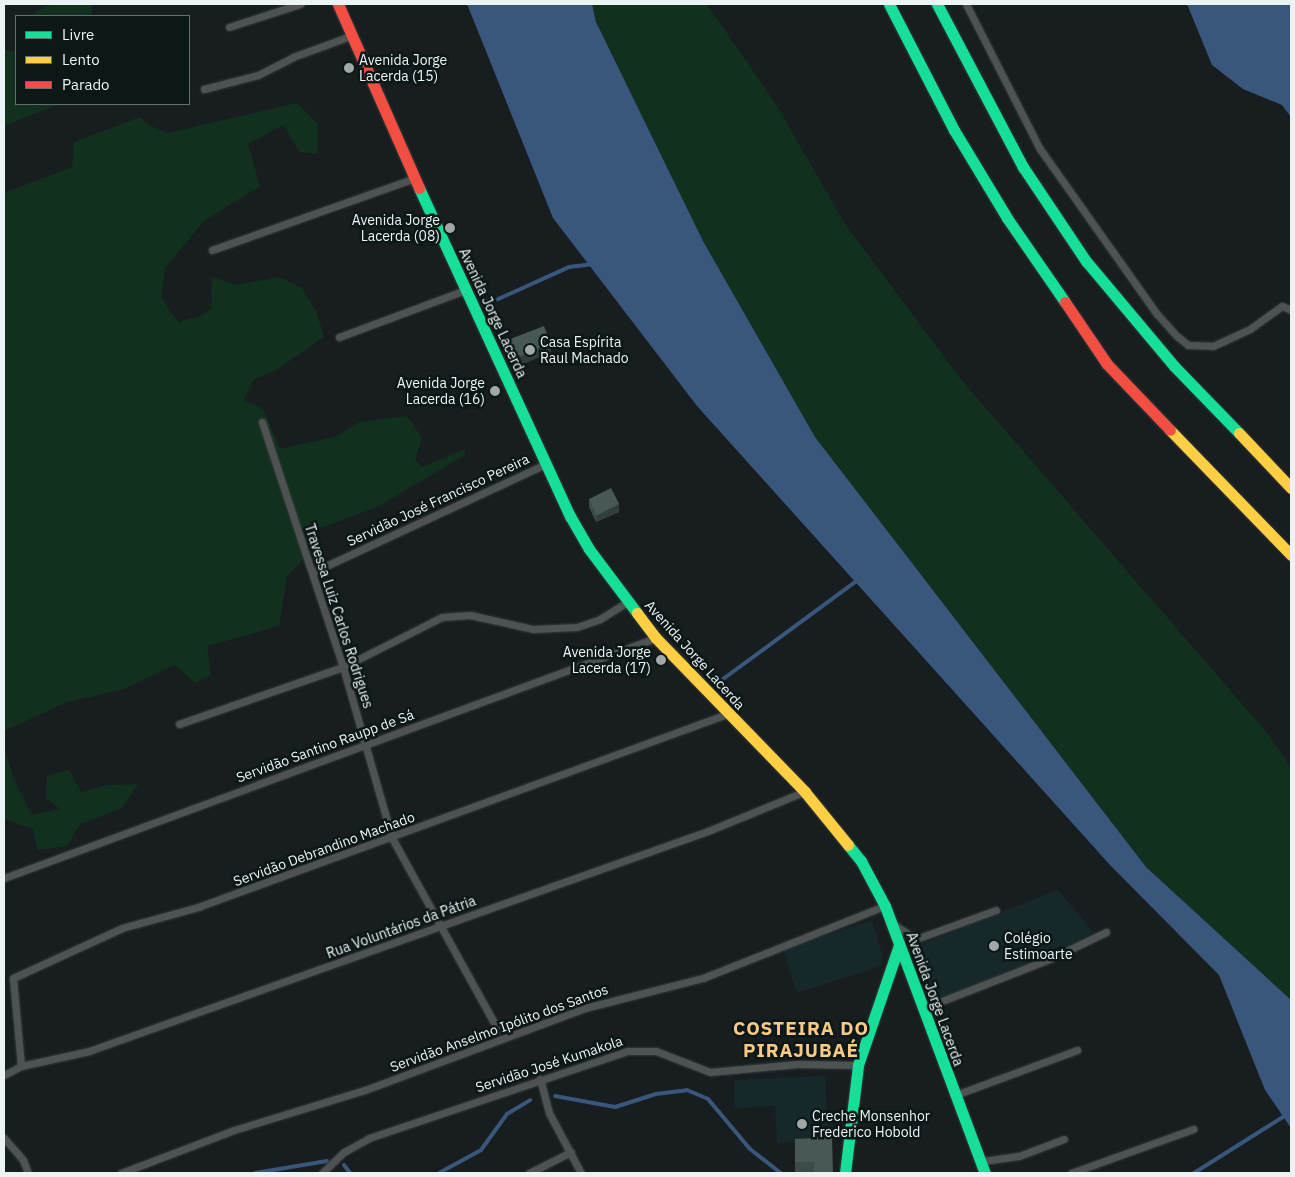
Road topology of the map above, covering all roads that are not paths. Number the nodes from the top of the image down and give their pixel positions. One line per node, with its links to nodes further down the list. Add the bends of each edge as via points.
1 (300, 4): 6 (lane)
2 (338, 4): 7 (main road, Avenida Jorge Lacerda)
3 (888, 4): 17 (main road, via 954,130 1003,210 1107,364 1138,400)
4 (937, 4): 16 (main road, via 1023,167 1086,262 1174,366)
5 (966, 4): 12 (lane, via 1040,149 1157,314 1177,336 1188,345 1213,346 1250,329 1282,306)
6 (229, 27)
7 (350, 36): 8 (lane, via 293,56 258,75); 9 (main road, Avenida Jorge Lacerda)
8 (204, 89)
9 (414, 178): 10 (lane); 11 (main road, Avenida Jorge Lacerda)
10 (212, 250)
11 (466, 290): 13 (lane); 15 (main road, Avenida Jorge Lacerda)
12 (1291, 310)
13 (339, 338)
14 (262, 422): 18 (lane, Travessa Luiz Carlos Rodrigues)
15 (546, 464): 18 (lane, Servidão José Francisco Pereira); 19 (main road, Avenida Jorge Lacerda, via 589,548)
16 (1291, 488)
17 (1291, 555)
18 (312, 572): 21 (lane, Travessa Luiz Carlos Rodrigues)
19 (627, 602): 20 (main road, Avenida Jorge Lacerda); 21 (lane, via 600,620 577,627 532,629 476,616 442,617)
20 (656, 638): 22 (main road, Avenida Jorge Lacerda); 24 (lane, Servidão Santino Raupp de Sá)
21 (343, 668): 23 (lane); 24 (lane, Travessa Luiz Carlos Rodrigues)
22 (728, 714): 25 (main road, Avenida Jorge Lacerda); 26 (lane, Servidão Debrandino Machado)
23 (179, 724)
24 (366, 745): 26 (lane, Travessa Luiz Carlos Rodrigues); 27 (lane, Servidão Santino Raupp de Sá)
25 (805, 792): 28 (main road, Avenida Jorge Lacerda, via 861,861); 31 (lane, Rua Voluntários da Pátria, via 708,831)
26 (392, 838): 31 (lane, Travessa Luiz Carlos Rodrigues); 38 (lane, Servidão Debrandino Machado, via 198,907 116,931 13,978)
27 (4, 878)
28 (885, 906): 30 (main road, Avenida Jorge Lacerda); 48 (lane, Servidão Anselmo Ipólito dos Santos, via 703,978 585,1008 365,1090 234,1130)
29 (996, 910): 30 (lane, via 916,939 906,929)
30 (891, 924): 33 (main road, Avenida Jorge Lacerda)
31 (440, 926): 35 (lane, Travessa Luiz Carlos Rodrigues); 38 (lane, Rua Voluntários da Pátria, via 89,1052)
32 (1106, 932): 34 (lane, via 1052,958)
33 (899, 945): 34 (main road, Avenida Jorge Lacerda); 37 (main road)
34 (922, 1009): 41 (main road, Avenida Jorge Lacerda)
35 (498, 1030)
36 (1077, 1050): 41 (lane)
37 (858, 1065): 40 (lane, Servidão José Kumakola, via 798,1064 710,1072 656,1051 637,1049); 52 (main road)
38 (22, 1066): 39 (lane, Rua Voluntários da Pátria)
39 (4, 1075)
40 (540, 1079): 45 (lane, via 549,1113); 49 (lane, Servidão José Kumakola, via 370,1138 344,1152)
41 (955, 1095): 46 (main road, Avenida Jorge Lacerda)
42 (1193, 1129): 54 (lane)
43 (4, 1138): 47 (lane, via 23,1160)
44 (1064, 1139): 46 (lane, via 1019,1156)
45 (571, 1152): 50 (lane); 51 (lane)
46 (980, 1161): 53 (main road, Avenida Jorge Lacerda)
47 (28, 1173)
48 (121, 1173)
49 (322, 1173)
50 (529, 1173)
51 (581, 1173)
52 (845, 1173)
53 (985, 1173)
54 (1071, 1173)

